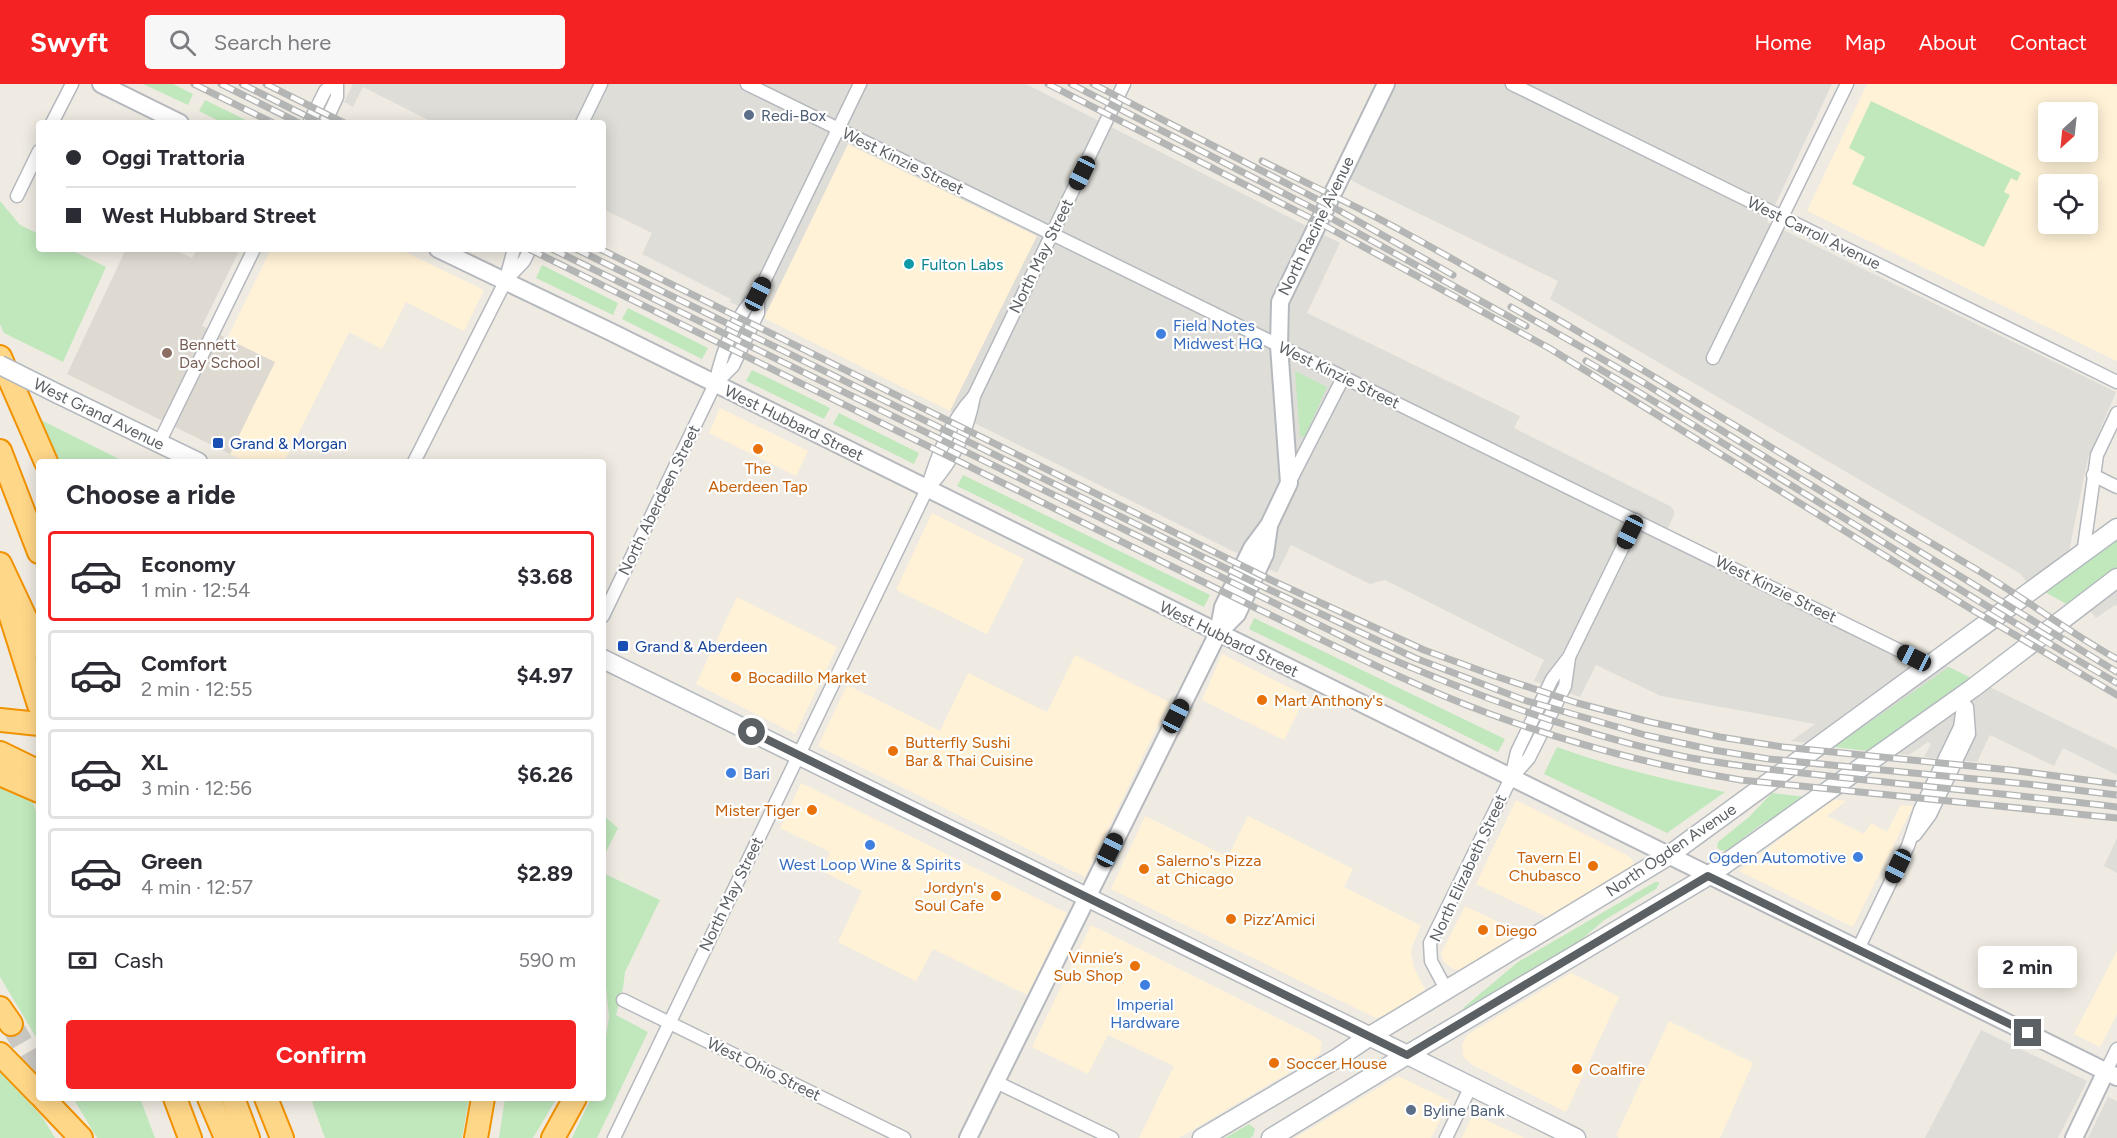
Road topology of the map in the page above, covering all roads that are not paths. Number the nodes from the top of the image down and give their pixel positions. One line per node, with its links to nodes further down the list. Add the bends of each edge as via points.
1 (72, 84): 12 (street)
2 (101, 84): 13 (street)
3 (332, 84): 14 (street)
4 (337, 84): 15 (street, via 337,97)
5 (601, 84): 16 (street)
6 (747, 84): 17 (street, West Kinzie Street)
7 (860, 84): 17 (street, North Aberdeen Street)
8 (1124, 84): 21 (street, North May Street)
9 (1386, 84): 27 (street, North Racine Avenue, via 1280,302)
10 (1512, 84): 20 (street, West Carroll Avenue)
11 (1847, 84): 20 (street)
12 (54, 120)
13 (174, 120)
14 (310, 120)
15 (326, 120)
16 (583, 120)
17 (838, 129): 21 (street, West Kinzie Street); 33 (street, North Aberdeen Street, via 758,294 758,313 733,366)
18 (36, 157): 19 (street)
19 (17, 196)
20 (1783, 217): 29 (street); 32 (street, West Carroll Avenue)
21 (1052, 234): 27 (street, West Kinzie Street); 43 (street, North May Street, via 974,396 970,418 946,469)
22 (253, 252): 35 (street)
23 (444, 252): 26 (street, West Hubbard Street)
24 (513, 252): 26 (street)
25 (528, 252): 26 (street)
26 (505, 282): 33 (street, West Hubbard Street); 39 (street)
27 (1279, 346): 31 (street, West Kinzie Street); 41 (street, North Racine Avenue)
28 (0, 357): 37 (highway)
29 (1713, 358)
30 (0, 365): 35 (main road, West Grand Avenue, bridge)
31 (1343, 378): 41 (street, North Racine Avenue); 44 (street, West Kinzie Street)
32 (2117, 382)
33 (715, 384): 43 (street, West Hubbard Street); 51 (street, North Aberdeen Street)
34 (2117, 413): 40 (street, via 2097,455)
35 (159, 443): 38 (main road, West Grand Avenue)
36 (0, 451): 46 (highway)
37 (45, 459)
38 (192, 459)
39 (416, 459)
40 (2093, 475): 42 (street); 47 (street)
41 (1289, 483): 52 (street, North Racine Avenue, via 1269,525 1266,554 1237,614)
42 (2117, 488)
43 (927, 489): 52 (street, West Hubbard Street); 61 (street, North May Street)
44 (1636, 520): 55 (street, West Kinzie Street); 64 (street, North Elizabeth Street, via 1569,657 1565,686 1529,758)
45 (2117, 528): 47 (main road, North Ogden Avenue)
46 (36, 544)
47 (2083, 554): 55 (main road, North Ogden Avenue)
48 (0, 564): 53 (highway)
49 (2117, 578): 56 (main road)
50 (0, 582): 57 (highway)
51 (606, 610)
52 (1218, 633): 64 (street, West Hubbard Street); 67 (street, North Racine Avenue)
53 (36, 641)
54 (606, 660): 61 (main road)
55 (1931, 666): 65 (main road, North Ogden Avenue)
56 (1965, 693): 66 (main road); 68 (street, via 1969,734)
57 (36, 696)
58 (0, 720): 59 (highway)
59 (36, 724)
60 (0, 753): 63 (highway)
61 (799, 755): 67 (main road); 71 (street, North May Street)
62 (0, 774): 63 (highway)
63 (32, 778)
64 (1511, 778): 65 (street, West Hubbard Street); 69 (street, North Elizabeth Street, via 1430,943 1431,961)
65 (1668, 856): 66 (street, West Hubbard Street); 69 (main road, North Ogden Avenue)
66 (1708, 876): 68 (street, West Hubbard Street); 75 (main road)
67 (1087, 897): 72 (main road); 77 (street, North Racine Avenue)
68 (1858, 949): 76 (street, West Hubbard Street)
69 (1447, 991): 72 (main road, North Ogden Avenue)
70 (624, 999): 71 (street, West Ohio Street)
71 (669, 1022): 94 (street, North May Street); 95 (street, West Ohio Street)
72 (1370, 1036): 75 (main road); 98 (main road, North Ogden Avenue)
73 (2117, 1049): 76 (street)
74 (0, 1054): 79 (highway)
75 (1407, 1055): 78 (main road); 99 (main road)
76 (2111, 1074): 102 (street)
77 (996, 1082): 96 (street, North Racine Avenue); 97 (street)
78 (1471, 1086): 100 (street); 101 (main road)
79 (36, 1091)
80 (46, 1101): 87 (highway)
81 (176, 1101): 88 (highway)
82 (210, 1101): 89 (highway)
83 (234, 1101): 90 (highway)
84 (267, 1101): 91 (highway)
85 (482, 1101): 92 (highway)
86 (573, 1101): 93 (highway)
87 (81, 1138)
88 (190, 1138)
89 (226, 1138)
90 (248, 1138)
91 (282, 1138)
92 (476, 1138)
93 (553, 1138)
94 (614, 1138)
95 (904, 1138)
96 (968, 1138)
97 (1112, 1138)
98 (1202, 1138)
99 (1271, 1138)
100 (1446, 1138)
101 (1576, 1138)
102 (2074, 1138)

